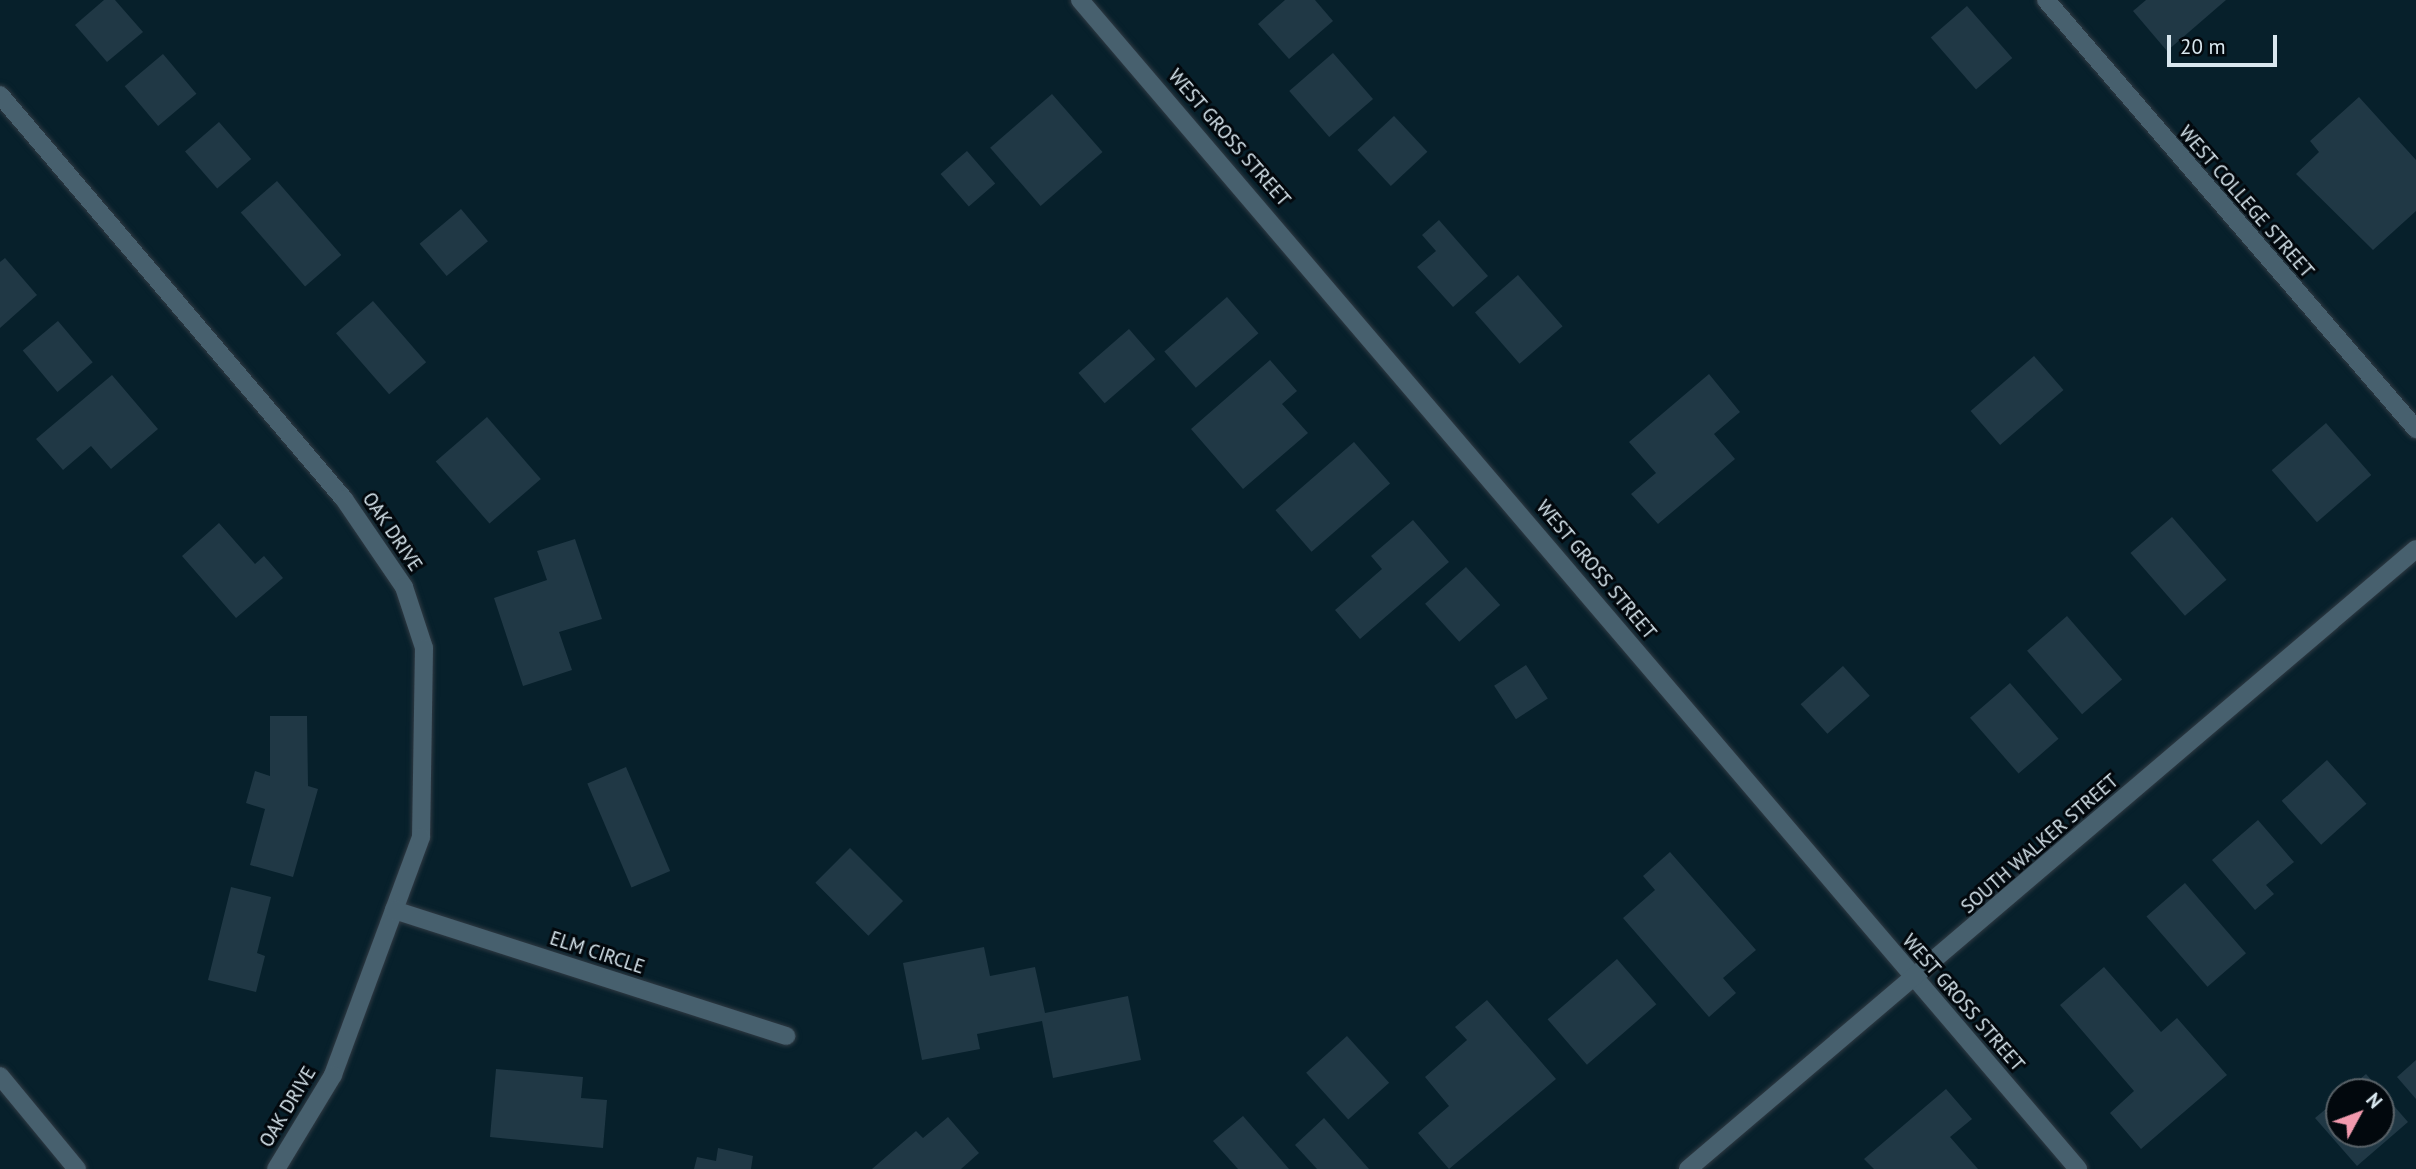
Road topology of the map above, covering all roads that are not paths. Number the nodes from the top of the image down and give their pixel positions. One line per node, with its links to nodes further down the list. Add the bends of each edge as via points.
1 (1080, 0): 7 (street, WEST GROSS STREET)
2 (2046, 0): 4 (street, WEST COLLEGE STREET)
3 (0, 95): 6 (street, OAK DRIVE, via 344,499 404,587 424,648 421,837)
4 (2416, 429)
5 (2416, 549): 7 (street, SOUTH WALKER STREET)
6 (394, 910): 8 (street, ELM CIRCLE); 11 (street, OAK DRIVE, via 333,1075)
7 (1914, 979): 12 (street, SOUTH WALKER STREET); 13 (street, WEST GROSS STREET)
8 (786, 1036)
9 (0, 1076): 10 (street)
10 (78, 1169)
11 (276, 1169)
12 (1688, 1169)
13 (2078, 1169)

